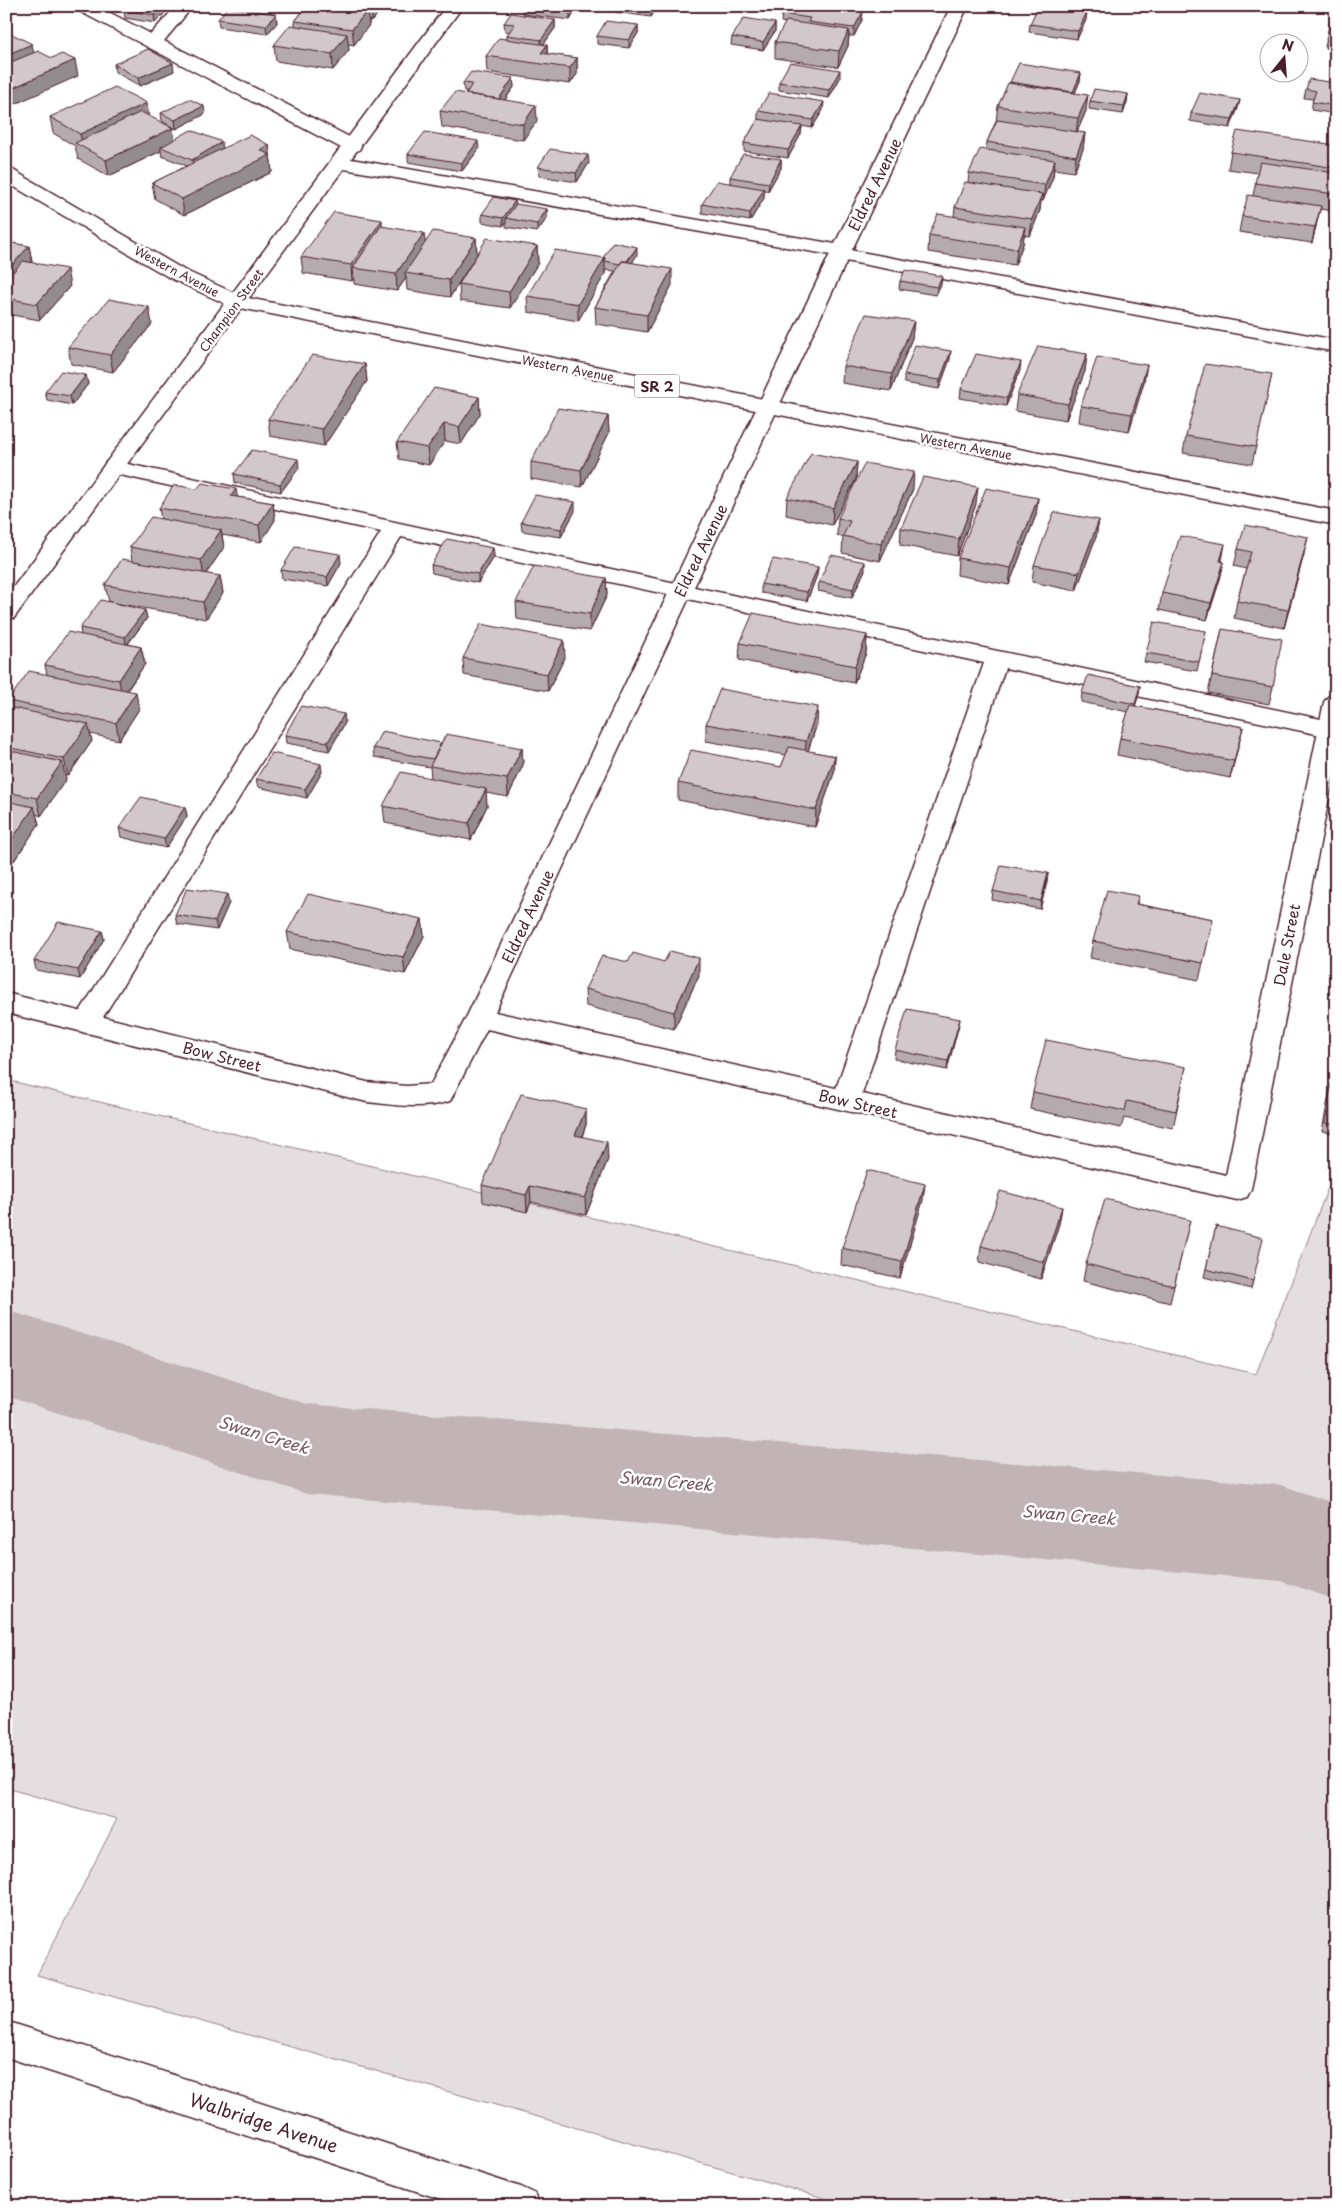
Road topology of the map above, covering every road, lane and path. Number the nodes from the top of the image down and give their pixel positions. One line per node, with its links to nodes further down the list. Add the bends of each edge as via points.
1 (83, 6): 5 (street)
2 (185, 6): 5 (street)
3 (455, 6): 6 (street, Champion Street)
4 (960, 6): 9 (street, Eldred Avenue)
5 (153, 43): 6 (street)
6 (352, 146): 7 (street, Champion Street)
7 (340, 163): 9 (street); 10 (street, Champion Street)
8 (6, 174): 10 (street, Western Avenue / SR 2, via 178,274)
9 (841, 252): 11 (street); 12 (street, Eldred Avenue)
10 (237, 302): 12 (street, Western Avenue / SR 2); 13 (street, Champion Street)
11 (1336, 346)
12 (768, 408): 14 (street, Western Avenue / SR 2); 16 (street, Eldred Avenue)
13 (114, 467): 15 (street); 17 (street, Champion Street)
14 (1336, 518)
15 (395, 528): 16 (street); 22 (street)
16 (680, 591): 18 (street); 21 (street, Eldred Avenue)
17 (6, 614)
18 (998, 658): 19 (street); 24 (street)
19 (1334, 715): 25 (street, Dale Street)
20 (6, 1003): 22 (street, Bow Street)
21 (479, 1018): 23 (street, Eldred Avenue); 24 (street, Bow Street)
22 (86, 1023): 23 (street, Bow Street, via 367,1092 406,1096)
23 (440, 1094)
24 (846, 1100): 25 (street, Bow Street)
25 (1237, 1189)
26 (6, 2039): 27 (street, Walbridge Avenue)
27 (521, 2206)

